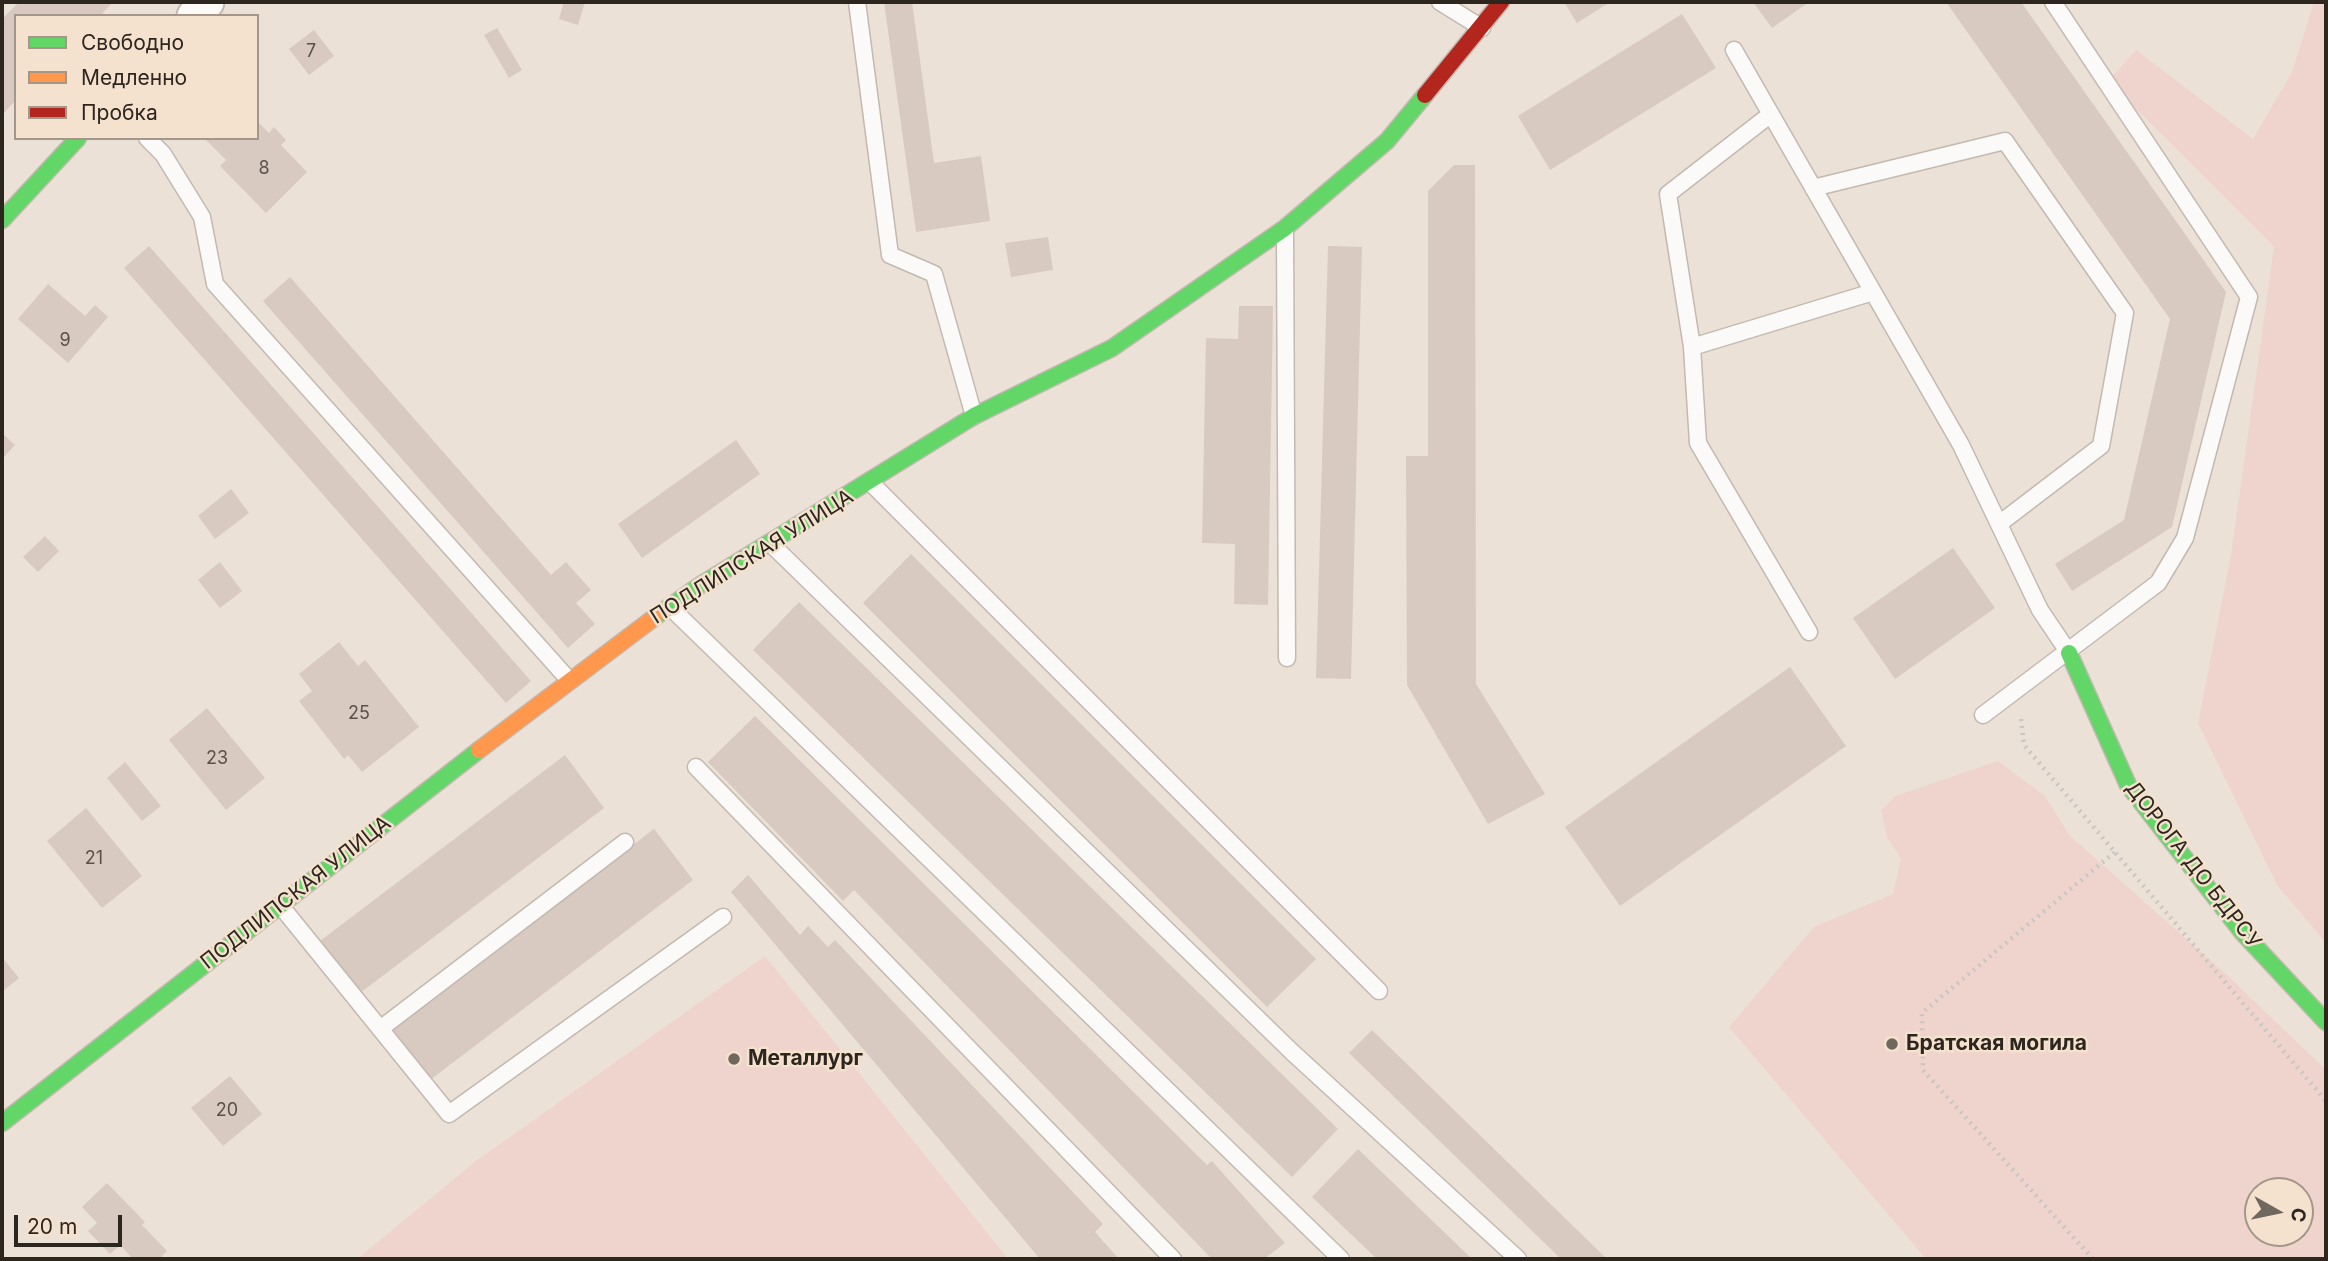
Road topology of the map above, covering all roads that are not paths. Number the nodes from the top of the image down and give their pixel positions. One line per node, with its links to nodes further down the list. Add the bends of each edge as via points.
1 (856, 2): 15 (lane, via 890,255 934,274)
2 (1440, 2): 5 (lane)
3 (1501, 2): 5 (street, ПОДЛИПСКАЯ УЛИЦА)
4 (2053, 2): 21 (lane, via 2249,297 2185,538 2158,583)
5 (1482, 28): 12 (street, ПОДЛИПСКАЯ УЛИЦА, via 1387,141)
6 (1734, 50): 7 (lane)
7 (1771, 114): 10 (lane); 14 (lane, via 1668,194)
8 (76, 140): 11 (street)
9 (149, 140): 23 (lane, via 163,154 202,217 215,284)
10 (1813, 188): 13 (lane); 17 (lane, via 2005,141 2125,313 2101,446)
11 (2, 220)
12 (1285, 228): 15 (street, ПОДЛИПСКАЯ УЛИЦА, via 1112,348); 22 (lane)
13 (1873, 292): 14 (lane); 17 (lane, via 1962,445)
14 (1692, 347): 20 (lane, via 1698,443)
15 (974, 416): 16 (street, ПОДЛИПСКАЯ УЛИЦА)
16 (871, 483): 18 (street, ПОДЛИПСКАЯ УЛИЦА); 29 (lane)
17 (1999, 524): 21 (lane, via 2040,610)
18 (770, 543): 19 (street, ПОДЛИПСКАЯ УЛИЦА); 35 (lane, via 1293,1052)
19 (670, 607): 23 (street, ПОДЛИПСКАЯ УЛИЦА); 34 (lane)
20 (1809, 632)
21 (2069, 653): 24 (lane); 30 (street, ДОРОГА ДО БДРСУ, via 2128,785 2242,932)
22 (1287, 659)
23 (569, 680): 27 (street, ПОДЛИПСКАЯ УЛИЦА)
24 (1983, 715)
25 (696, 767): 33 (lane)
26 (625, 842): 31 (lane)
27 (280, 905): 31 (lane); 32 (street, ПОДЛИПСКАЯ УЛИЦА)
28 (723, 917): 31 (lane, via 449,1114)
29 (1380, 991)
30 (2326, 1022)
31 (380, 1029)
32 (2, 1124)
33 (1172, 1259)
34 (1341, 1259)
35 (1518, 1259)

